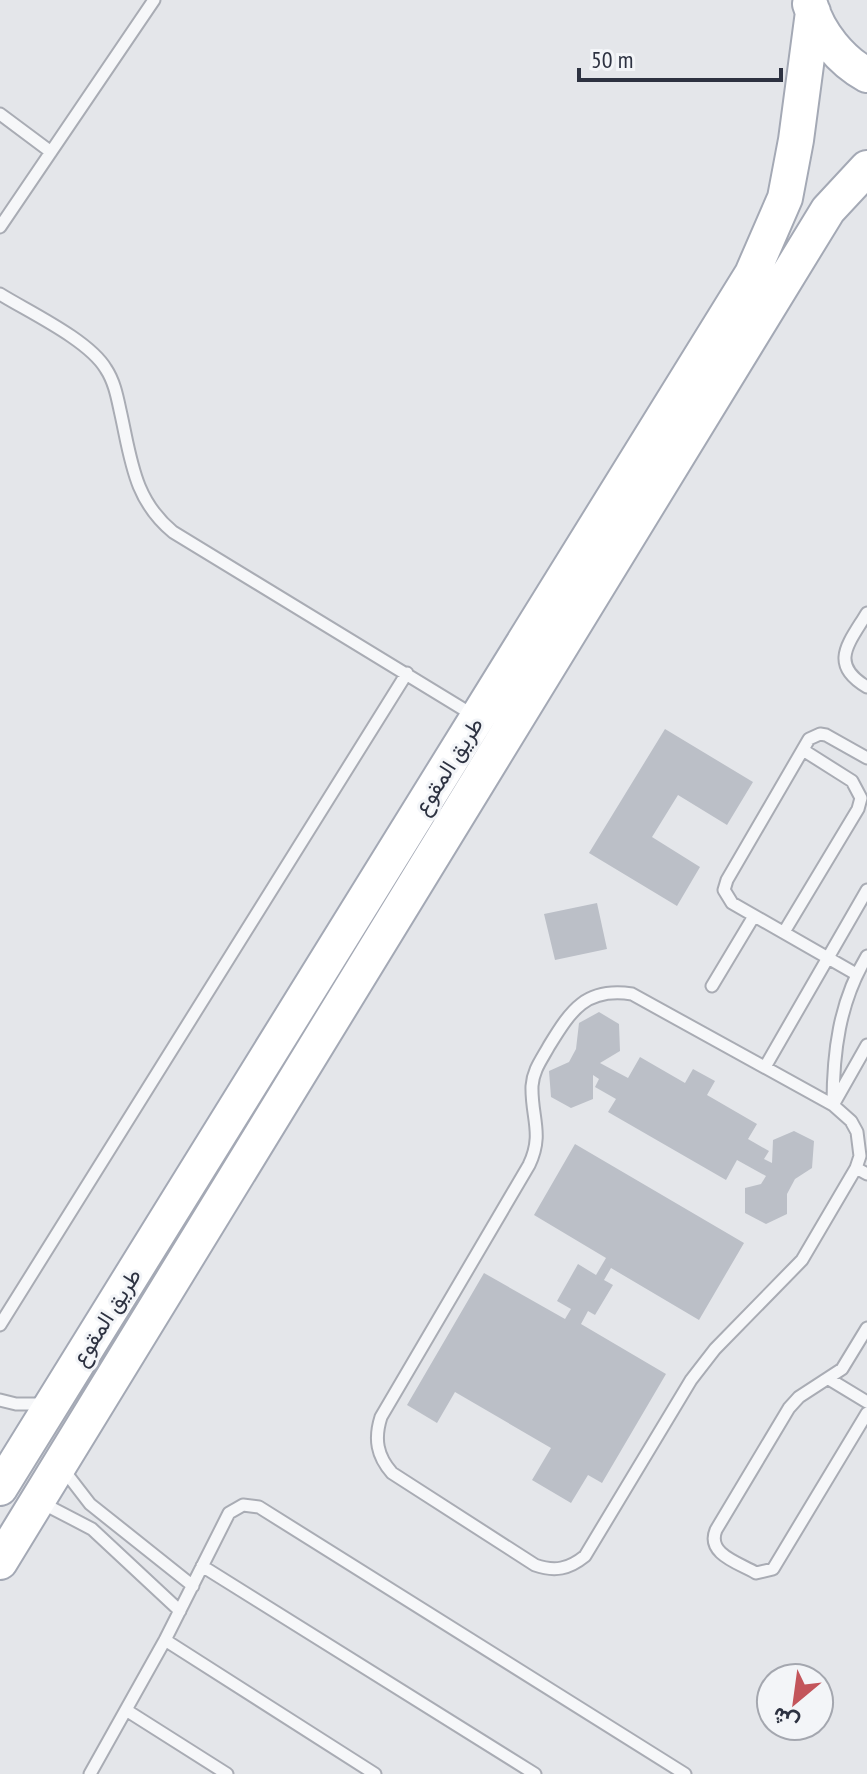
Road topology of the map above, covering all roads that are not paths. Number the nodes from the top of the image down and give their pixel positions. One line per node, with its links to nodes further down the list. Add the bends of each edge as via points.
1 (154, 0): 5 (lane)
2 (811, 6): 3 (main road, via 830,44); 12 (main road, طريق المقوع, via 785,198 752,274)
3 (867, 75)
4 (0, 114): 5 (lane)
5 (51, 152): 7 (lane)
6 (867, 168): 33 (main road, طريق المقوع, via 828,210)
7 (0, 227)
8 (0, 294): 10 (lane, via 82,344 105,367 137,483 157,519)
9 (867, 613): 11 (lane, via 844,662 851,676)
10 (407, 673): 12 (lane); 26 (lane)
11 (867, 687)
12 (478, 718): 31 (main road, طريق المقوع)
13 (803, 750): 14 (lane, via 820,734); 16 (lane, via 725,885 728,899); 17 (lane, via 852,781 861,798)
14 (867, 758)
15 (867, 890): 19 (lane)
16 (754, 916): 17 (lane); 21 (lane)
17 (784, 932): 19 (lane)
18 (867, 956): 20 (lane)
19 (828, 957): 20 (lane); 23 (lane)
20 (856, 974): 24 (lane, via 836,1042)
21 (712, 986)
22 (867, 1045): 24 (lane)
23 (765, 1067): 24 (lane); 25 (lane, via 632,994 600,994 573,1010 533,1077 538,1134 533,1158 381,1417 379,1453 392,1473 535,1565 557,1570 577,1563 592,1547 691,1380 802,1260)
24 (833, 1105): 25 (lane, via 857,1132)
25 (862, 1171)
26 (0, 1325)
27 (867, 1328): 28 (lane, via 846,1363)
28 (829, 1379): 30 (lane); 32 (lane, via 789,1408 716,1530 717,1550 756,1573 773,1569)
29 (0, 1400): 31 (lane)
30 (867, 1402)
31 (53, 1403): 34 (main road, طريق المقوع)
32 (867, 1413)
33 (60, 1464): 35 (main road, طريق المقوع); 36 (lane)
34 (0, 1488)
35 (38, 1501): 37 (lane); 38 (main road, طريق المقوع)
36 (103, 1516): 37 (lane); 40 (lane)
37 (92, 1529): 41 (lane)
38 (0, 1562)
39 (202, 1566): 40 (lane); 47 (lane); 48 (lane, via 229,1513 243,1505 259,1507)
40 (193, 1586): 41 (lane)
41 (180, 1611): 42 (lane)
42 (165, 1640): 43 (lane); 46 (lane)
43 (126, 1710): 44 (lane); 45 (lane)
44 (90, 1774)
45 (227, 1774)
46 (375, 1774)
47 (535, 1774)
48 (685, 1774)

